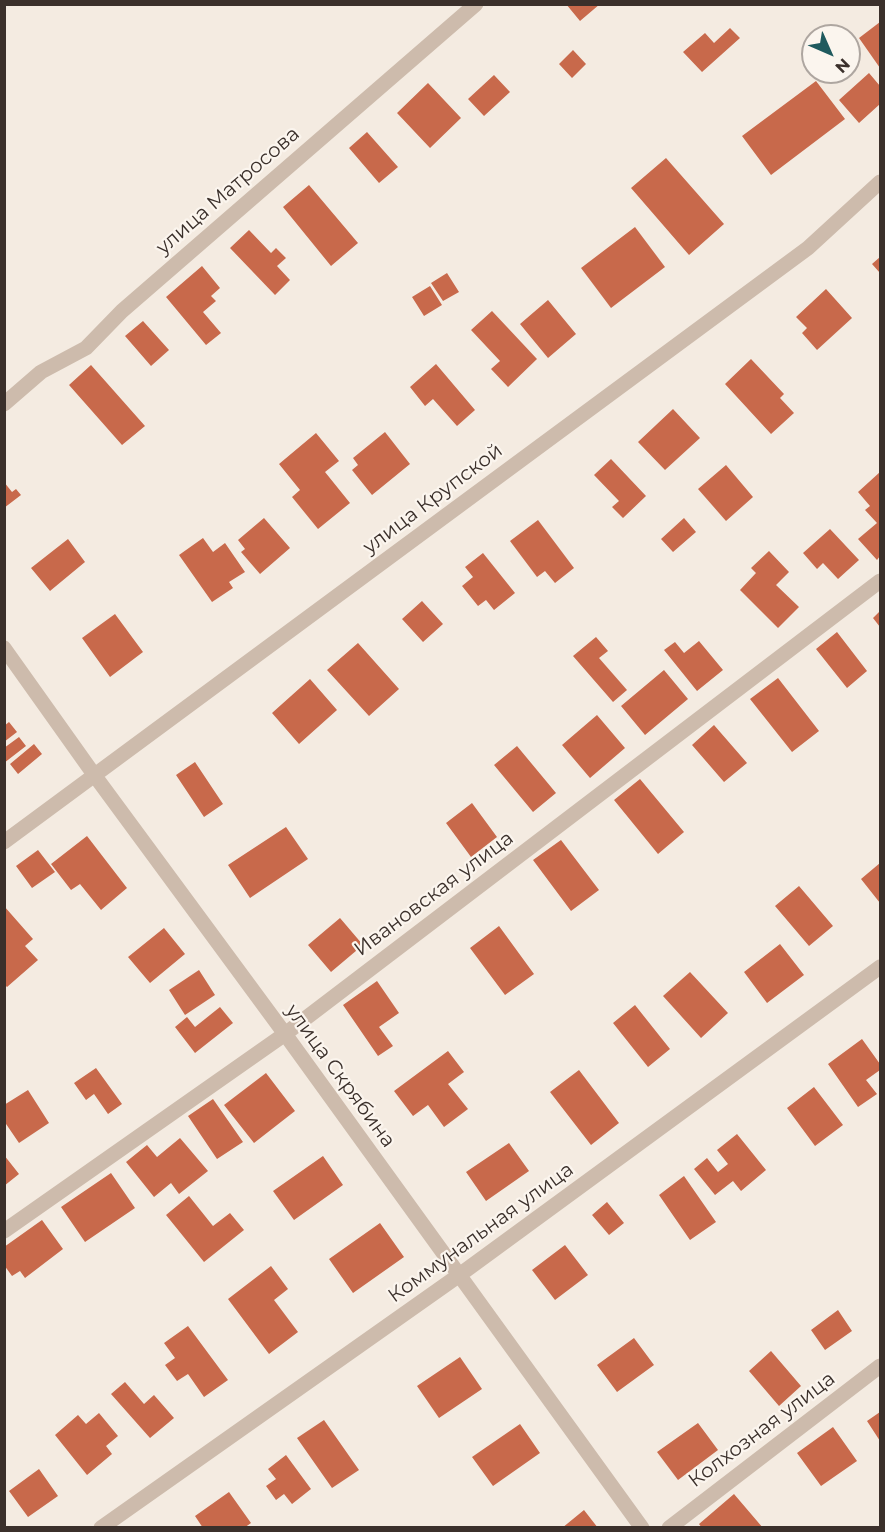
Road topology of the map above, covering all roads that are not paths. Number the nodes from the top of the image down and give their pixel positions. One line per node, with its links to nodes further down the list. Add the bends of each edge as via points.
1 (476, 4): 3 (street, улица Матросова, via 131,303 86,348 41,372)
2 (880, 182): 6 (street, улица Крупской, via 808,248)
3 (4, 404)
4 (880, 581): 9 (street, Ивановская улица)
5 (4, 648): 6 (street, улица Скрябина)
6 (95, 776): 7 (street, улица Крупской); 9 (street, улица Скрябина)
7 (4, 842)
8 (880, 967): 11 (street, Коммунальная улица)
9 (285, 1034): 10 (street, Ивановская улица); 11 (street, улица Скрябина)
10 (4, 1231)
11 (458, 1276): 13 (street, Коммунальная улица); 14 (street, улица Скрябина)
12 (880, 1366): 15 (street, Колхозная улица)
13 (101, 1527)
14 (642, 1527)
15 (669, 1527)

